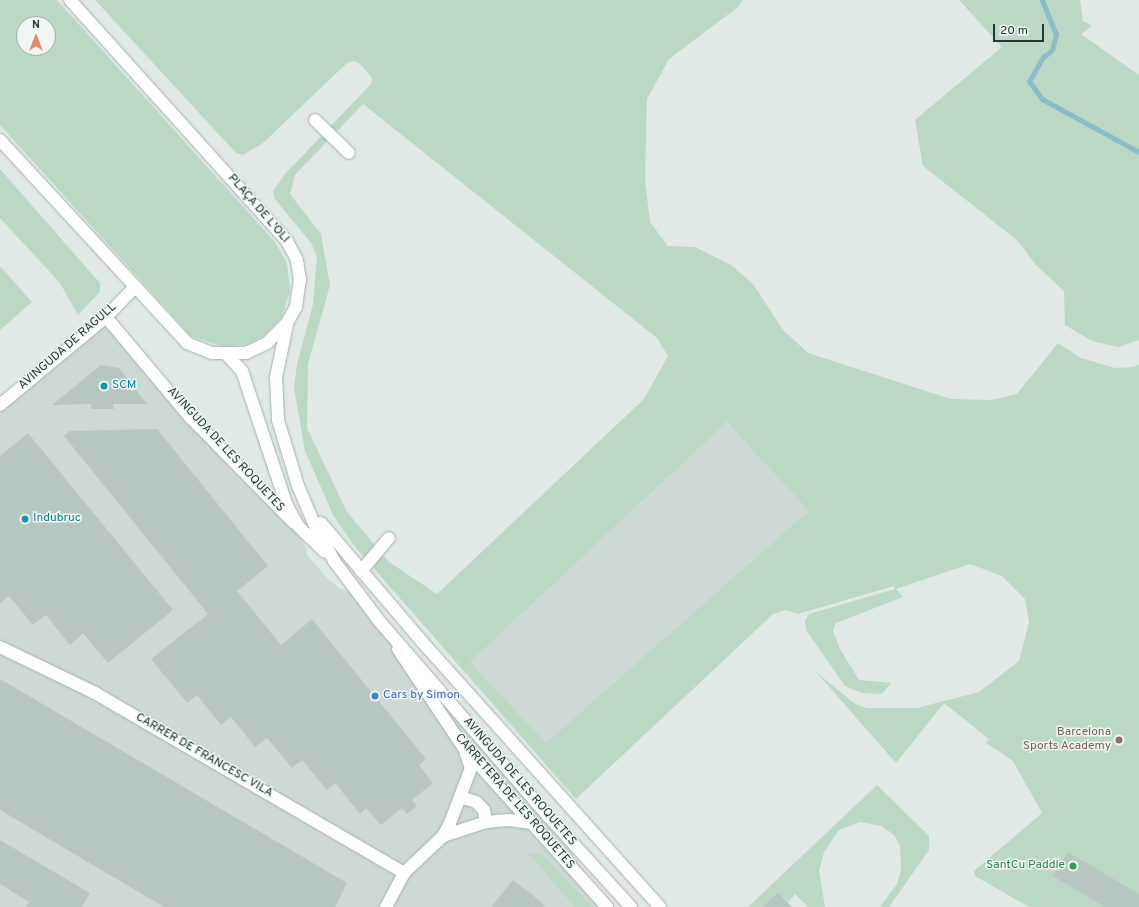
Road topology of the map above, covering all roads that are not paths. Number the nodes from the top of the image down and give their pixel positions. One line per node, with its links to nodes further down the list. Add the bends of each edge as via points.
1 (70, 0): 7 (main road, PLAÇA DE L'OLI, via 287,241 297,260 300,280 296,307)
2 (314, 120): 4 (main road)
3 (1, 141): 5 (main road, PLAÇA DE L'OLI)
4 (348, 152)
5 (135, 288): 6 (main road, AVINGUDA DE RAGULL); 8 (main road, PLAÇA DE L'OLI, via 179,337 195,348)
6 (106, 317): 9 (main road, AVINGUDA DE RAGULL); 11 (main road, AVINGUDA DE LES ROQUETES, via 190,417)
7 (287, 323): 8 (main road, PLAÇA DE L'OLI, via 256,349); 10 (main road, AVINGUDA DE LES ROQUETES, via 278,363 276,405 286,450)
8 (227, 355): 11 (main road, AVINGUDA DE LES ROQUETES, via 242,371 278,485)
9 (0, 405)
10 (303, 497): 13 (main road, AVINGUDA DE LES ROQUETES); 14 (main road, via 328,533)
11 (298, 526): 13 (main road, AVINGUDA DE LES ROQUETES)
12 (389, 538): 14 (main road)
13 (334, 561): 15 (main road, AVINGUDA DE LES ROQUETES)
14 (361, 571): 26 (main road)
15 (380, 622): 17 (main road, CARRETERA DE LES ROQUETES); 25 (main road, AVINGUDA DE LES ROQUETES, via 549,817)
16 (0, 647): 22 (main road, CARRER DE FRANCESC VILA, via 94,693)
17 (463, 747): 18 (main road, via 471,768); 20 (main road, CARRETERA DE LES ROQUETES)
18 (460, 797): 19 (main road, via 476,802 484,810); 21 (main road)
19 (486, 822): 20 (main road, via 513,820); 21 (main road)
20 (530, 823): 23 (main road, CARRETERA DE LES ROQUETES)
21 (443, 836): 22 (main road)
22 (404, 873): 24 (main road)
23 (603, 903)
24 (386, 907)
25 (631, 907)
26 (660, 907)

